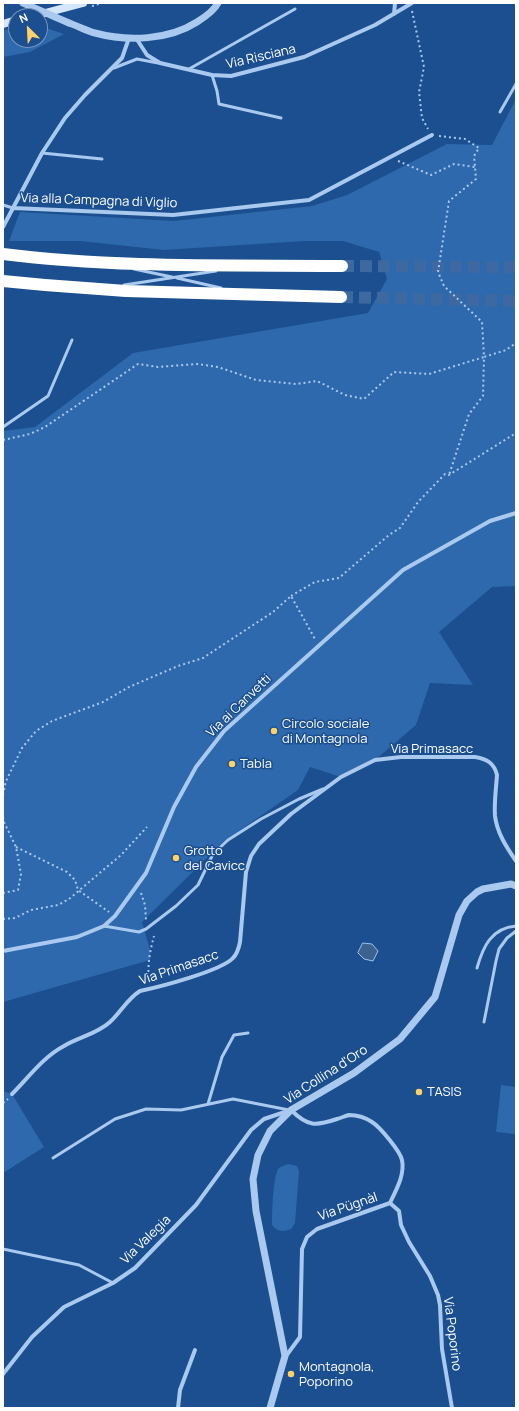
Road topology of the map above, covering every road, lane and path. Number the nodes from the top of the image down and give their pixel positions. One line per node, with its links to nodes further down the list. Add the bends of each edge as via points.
1 (24, 3): 9 (street, bridge, via 96,33)
2 (83, 3): 7 (main road)
3 (218, 3): 9 (street, via 194,24 175,32)
4 (395, 3): 8 (street)
5 (412, 3): 8 (street, Via Risciana); 17 (path, via 424,67 419,92 422,118)
6 (295, 9): 12 (lane)
7 (48, 12)
8 (394, 14): 13 (street, Via Risciana, via 304,57 231,76)
9 (132, 38): 10 (street, Via Risciana, via 147,55); 11 (street, Via alla Campagna di Viglio)
10 (160, 63): 11 (lane, via 137,59); 12 (street, Via Risciana)
11 (114, 68): 18 (street, Via alla Campagna di Viglio, via 65,118)
12 (188, 70): 13 (street, Via Risciana)
13 (212, 75): 16 (lane, via 219,104)
14 (516, 84): 15 (lane)
15 (500, 112)
16 (281, 118)
17 (432, 135): 19 (street, Via alla Campagna di Viglio); 21 (path, via 466,139 479,148 474,156)
18 (42, 154): 20 (lane); 23 (street, Via alla Campagna di Viglio)
19 (390, 158): 21 (path, via 431,175 454,164); 23 (street, Via alla Campagna di Viglio, via 309,200 174,215)
20 (102, 159)
21 (475, 167): 36 (path, via 476,179 449,201 438,272 444,286 482,322)
22 (3, 205): 23 (lane)
23 (13, 208): 24 (street, Via alla Campagna di Viglio)
24 (3, 227)
25 (3, 254): 26 (highway)
26 (101, 262): 27 (highway); 29 (lane)
27 (251, 265): 28 (highway); 29 (lane)
28 (342, 266)
29 (174, 278): 31 (lane); 32 (lane)
30 (3, 280): 31 (highway)
31 (100, 289): 32 (highway)
32 (250, 295): 33 (highway)
33 (342, 297)
34 (72, 340): 37 (lane, via 48,396)
35 (516, 343): 36 (path, via 506,350)
36 (484, 357): 39 (path, via 429,374 394,372 364,400 346,395 317,381 296,384 256,380 218,367 197,364 158,367 138,364 45,427 30,434); 40 (path, via 483,396 469,414)
37 (3, 427)
38 (516, 434): 40 (path)
39 (3, 440)
40 (449, 475): 42 (path, via 445,474 418,502 400,528 339,578 315,582)
41 (516, 513): 43 (street, Via ai Canvetti, via 490,522 403,570)
42 (291, 596): 43 (path); 45 (path, via 273,612 202,658 129,687 103,702 52,721 36,731 22,748 6,782)
43 (318, 647): 50 (street, Via ai Canvetti, via 224,731 196,767 174,807)
44 (323, 789): 49 (street, Via Primasacc, via 375,760 401,757 484,759 496,769 495,817 506,846); 58 (lane, Via Primasacc, via 298,799 228,840 214,854 198,885); 63 (street, Via Primasacc, via 291,814 259,844 251,856 246,872 240,942 233,959 213,970)
45 (3, 795)
46 (3, 817): 48 (path)
47 (147, 827): 52 (path, via 120,855)
48 (16, 847): 52 (path, via 67,872 75,880); 53 (path, via 21,874 18,890)
49 (516, 861)
50 (139, 884): 54 (street, Via ai Canvetti); 58 (path, via 145,905)
51 (516, 886): 68 (street, Via Collina d'Oro, via 511,884 483,889 467,901 459,914 435,998 400,1039 354,1073)
52 (78, 890): 54 (path); 55 (path, via 69,900 58,905)
53 (3, 893)
54 (115, 916): 56 (street, Via ai Canvetti)
55 (3, 919)
56 (104, 926): 58 (lane, via 139,932); 61 (street, Via ai Canvetti, via 77,937)
57 (516, 926): 62 (lane, via 500,931 489,939)
58 (146, 929)
59 (516, 932): 64 (lane, via 507,938 499,949)
60 (154, 936): 63 (path, via 148,970)
61 (3, 951)
62 (477, 968)
63 (149, 989): 66 (street, Via Primasacc, via 133,996 110,1022 99,1030 53,1053)
64 (484, 1022)
65 (248, 1033): 67 (lane, via 234,1035 222,1057)
66 (12, 1094)
67 (208, 1104): 68 (lane, via 233,1099); 69 (lane, via 181,1110 146,1109 115,1119)
68 (291, 1110): 70 (street, Via Pügnàl, via 308,1124 319,1125 349,1115 373,1122 392,1142 402,1160 402,1178); 72 (street, Via Valegia, via 264,1119 251,1130 196,1205 135,1268); 74 (street, Via Collina d'Oro, via 270,1131 258,1155 253,1178 256,1211)
69 (53, 1158)
70 (390, 1203): 74 (street, Via Pügnàl, via 316,1228 307,1237 302,1249 300,1337); 78 (street, Via Poporino, via 399,1211 408,1242 430,1276 438,1295 442,1349)
71 (3, 1249): 72 (lane, via 79,1264)
72 (113, 1283): 75 (street, Via Valegia, via 64,1307 32,1337)
73 (195, 1350): 76 (street, via 180,1390)
74 (285, 1356): 77 (street, Via Collina d'Oro)
75 (3, 1374)
76 (178, 1408)
77 (270, 1408)
78 (452, 1408)

